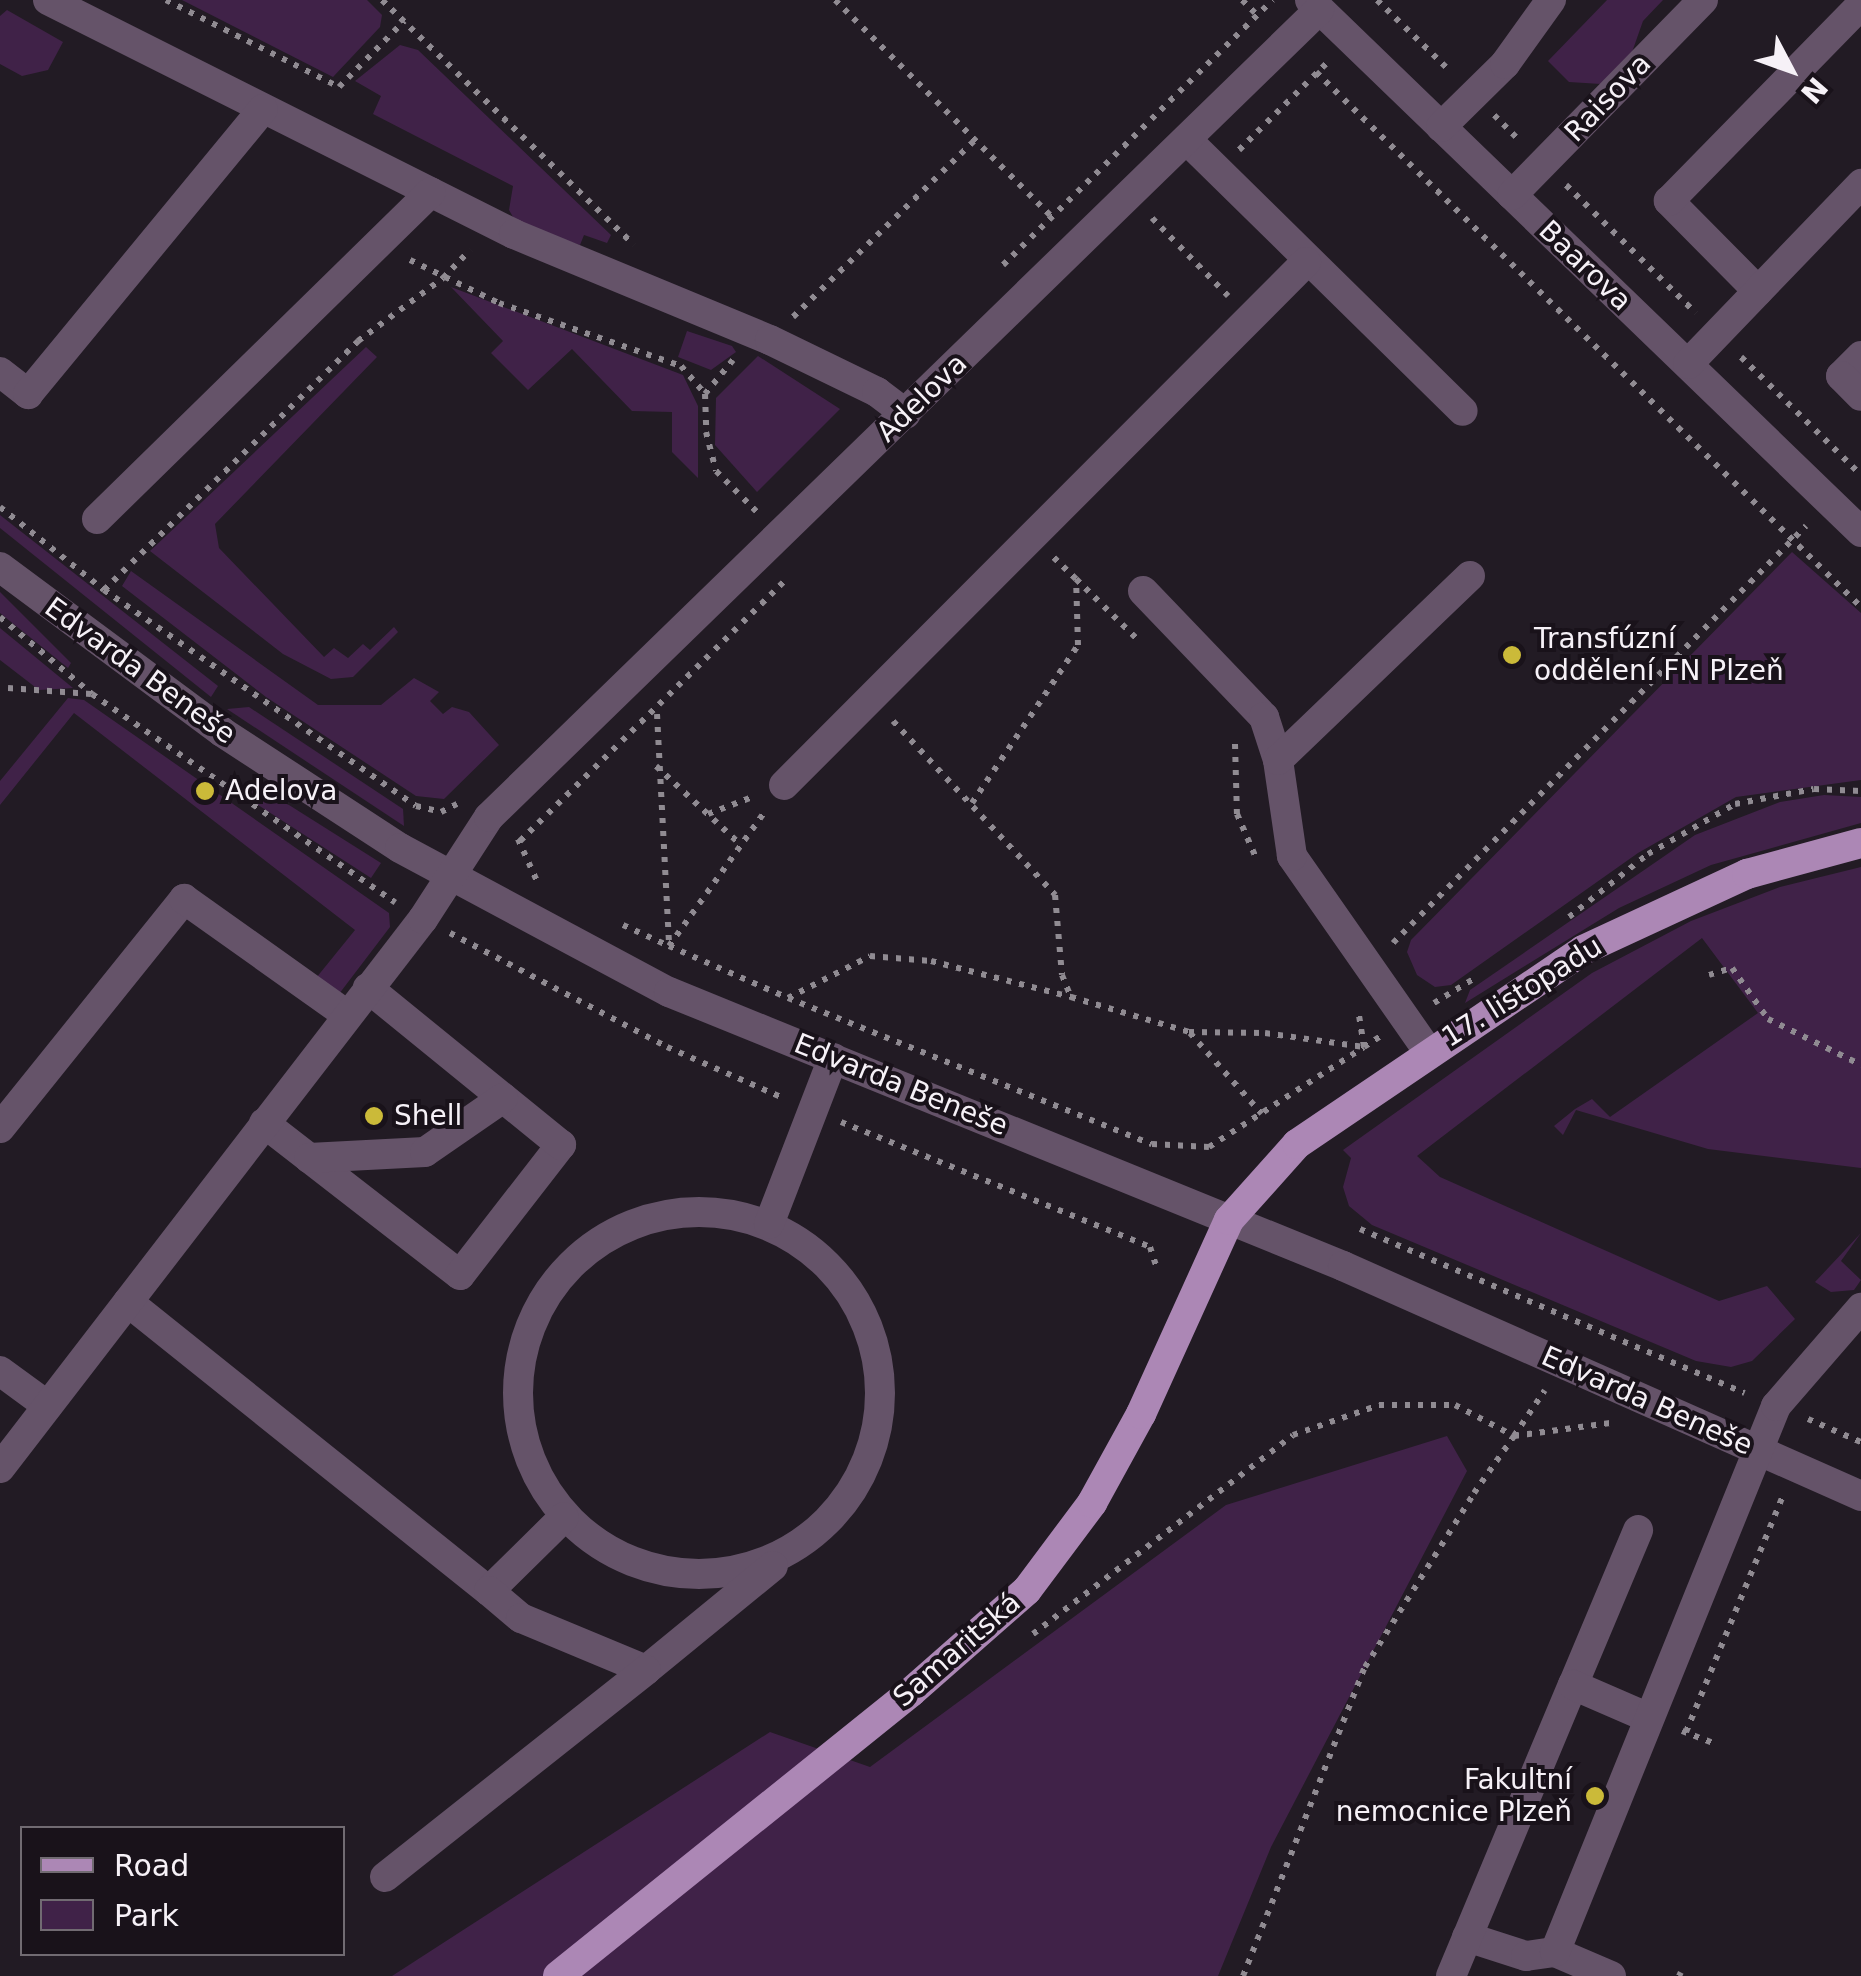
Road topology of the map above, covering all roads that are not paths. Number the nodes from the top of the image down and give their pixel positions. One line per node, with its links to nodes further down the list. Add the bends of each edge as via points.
1 (48, 0): 6 (street)
2 (1551, 0): 7 (street, via 1506,64)
3 (1703, 0): 11 (street, Raisova)
4 (1314, 5): 7 (street, Baarova); 8 (street, Adelova, via 1288,45)
5 (1861, 5): 13 (street, via 1668,201)
6 (264, 109): 10 (street); 16 (street, via 28,394)
7 (1442, 128): 11 (street, Baarova)
8 (1188, 141): 12 (street); 19 (street, Adelova)
9 (1861, 184): 13 (street)
10 (431, 192): 19 (street, via 762,336 877,392); 21 (street)
11 (1512, 195): 15 (street, Baarova)
12 (1306, 262): 18 (street); 26 (street)
13 (1758, 290): 15 (street)
14 (1861, 356): 17 (street, via 1841,376)
15 (1688, 364): 20 (street, Baarova)
16 (0, 372)
17 (1861, 396)
18 (1463, 411)
19 (906, 414): 28 (street, Adelova, via 636,676 478,808)
20 (1849, 512)
21 (97, 519)
22 (0, 567): 28 (street, Edvarda Beneše, via 261,759)
23 (1470, 576): 25 (street)
24 (1143, 591): 25 (street, via 1264,717)
25 (1278, 760): 31 (street, via 1292,856)
26 (784, 785)
27 (1861, 843): 31 (main road, 17. listopadu, via 1747,874 1668,906 1583,950)
28 (450, 880): 29 (street, Adelova); 32 (street, Edvarda Beneše, via 670,992)
29 (368, 988): 30 (street, Adelova); 33 (street)
30 (347, 1015): 34 (street, Adelova); 35 (street, via 184,899)
31 (1428, 1051): 37 (main road, 17. listopadu, via 1297,1144)
32 (833, 1058): 37 (street, Edvarda Beneše); 38 (street)
33 (503, 1098): 36 (street, via 425,1152); 36 (street, via 560,1144 460,1275)
34 (264, 1123): 36 (street); 39 (street, Adelova)
35 (0, 1128)
36 (309, 1158)
37 (1229, 1220): 43 (street, Edvarda Beneše); 57 (main road, Samaritská, via 1133,1428 1092,1502 1027,1590 911,1692)
38 (769, 1224): 46 (street, via 709,1211 648,1218 592,1244 550,1288 523,1344 517,1406 531,1465); 48 (street, via 817,1254 854,1297 876,1349 879,1386 868,1460 839,1510)
39 (128, 1302): 42 (street, Adelova); 49 (street)
40 (1861, 1308): 43 (street, via 1776,1406)
41 (0, 1371): 42 (street)
42 (48, 1406): 44 (street, Adelova)
43 (1756, 1450): 45 (street, Edvarda Beneše); 52 (street)
44 (0, 1468)
45 (1861, 1496)
46 (564, 1517): 48 (street, via 615,1555 675,1574 738,1571); 49 (street)
47 (1638, 1530): 51 (street)
48 (797, 1547): 50 (street)
49 (489, 1591): 50 (street, via 521,1618)
50 (646, 1670): 53 (street)
51 (1573, 1685): 52 (street); 54 (street)
52 (1647, 1716): 55 (street)
53 (385, 1877)
54 (1467, 1937): 55 (street); 58 (street)
55 (1564, 1962): 56 (street)
56 (1605, 1975)
57 (558, 1976)
58 (1451, 1976)

